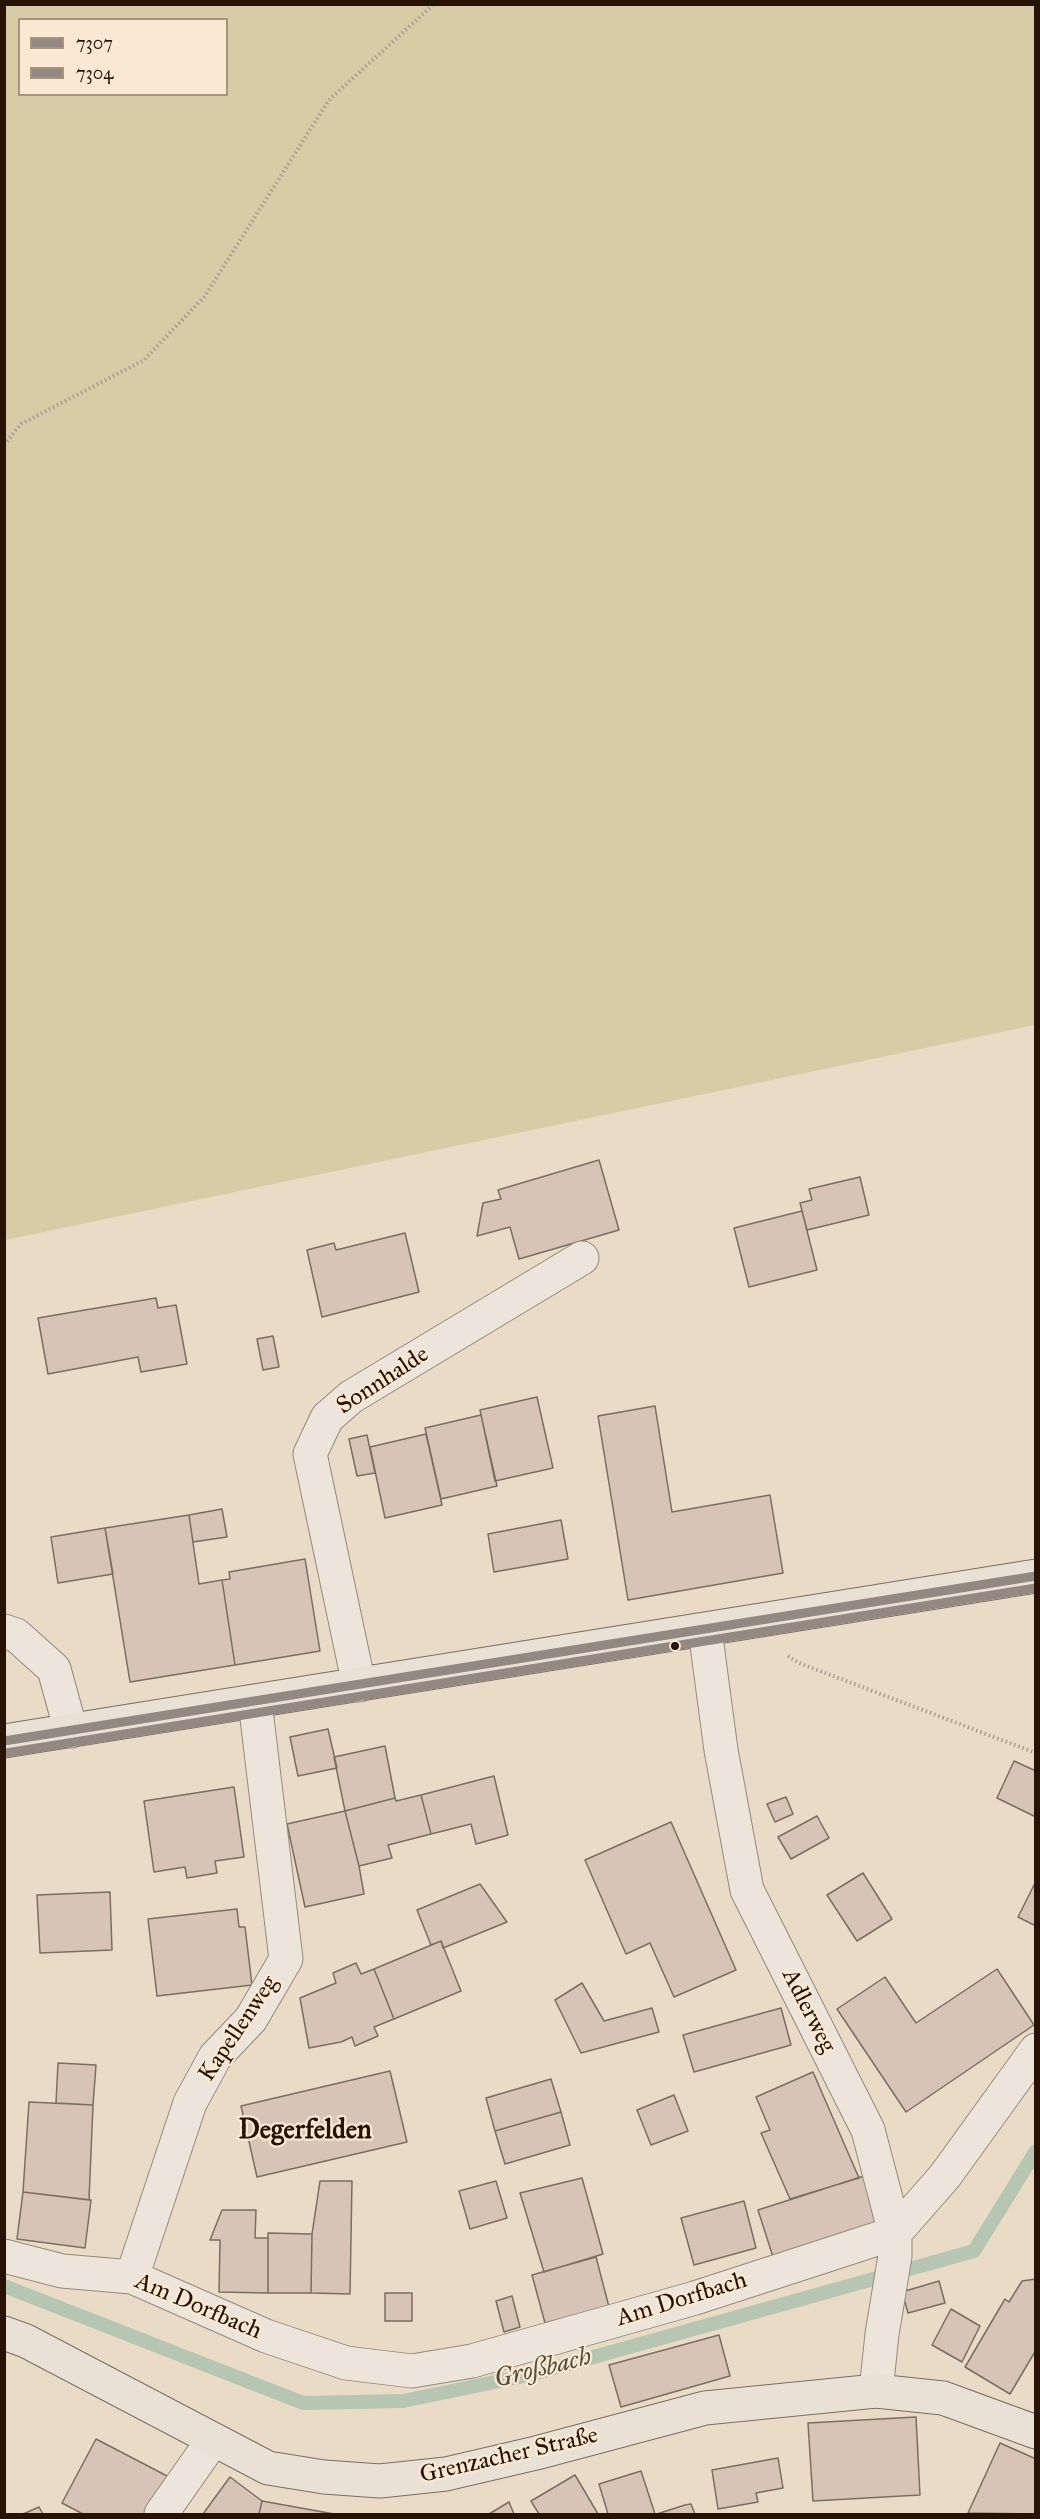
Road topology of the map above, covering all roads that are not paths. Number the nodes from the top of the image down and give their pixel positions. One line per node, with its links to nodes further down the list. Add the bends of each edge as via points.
1 (582, 1258): 5 (street, Sonnhalde, via 351,1397 327,1418 310,1454)
2 (1035, 1576): 3 (main road)
3 (705, 1630): 5 (main road); 10 (street, Adlerweg, via 721,1750 747,1890 868,2130)
4 (4, 1631): 7 (street, via 16,1635 54,1669)
5 (359, 1685): 6 (main road)
6 (255, 1702): 7 (main road); 12 (street, Kapellenweg, via 286,1959 251,2019 215,2057 190,2103)
7 (71, 1731): 8 (main road)
8 (4, 1741)
9 (1035, 2050): 10 (street)
10 (895, 2245): 12 (street, Am Dorfbach, via 472,2361 412,2371 336,2360 266,2336); 14 (street, Adlerweg)
11 (4, 2256): 12 (street, Am Dorfbach, via 62,2271)
12 (132, 2277)
13 (4, 2333): 16 (main road, Grenzacher Straße)
14 (876, 2391): 15 (main road, Grenzacher Straße, via 943,2398); 16 (main road, Grenzacher Straße, via 705,2408 446,2474 380,2481 268,2468)
15 (1035, 2432)
16 (213, 2440): 17 (street)
17 (161, 2514)

